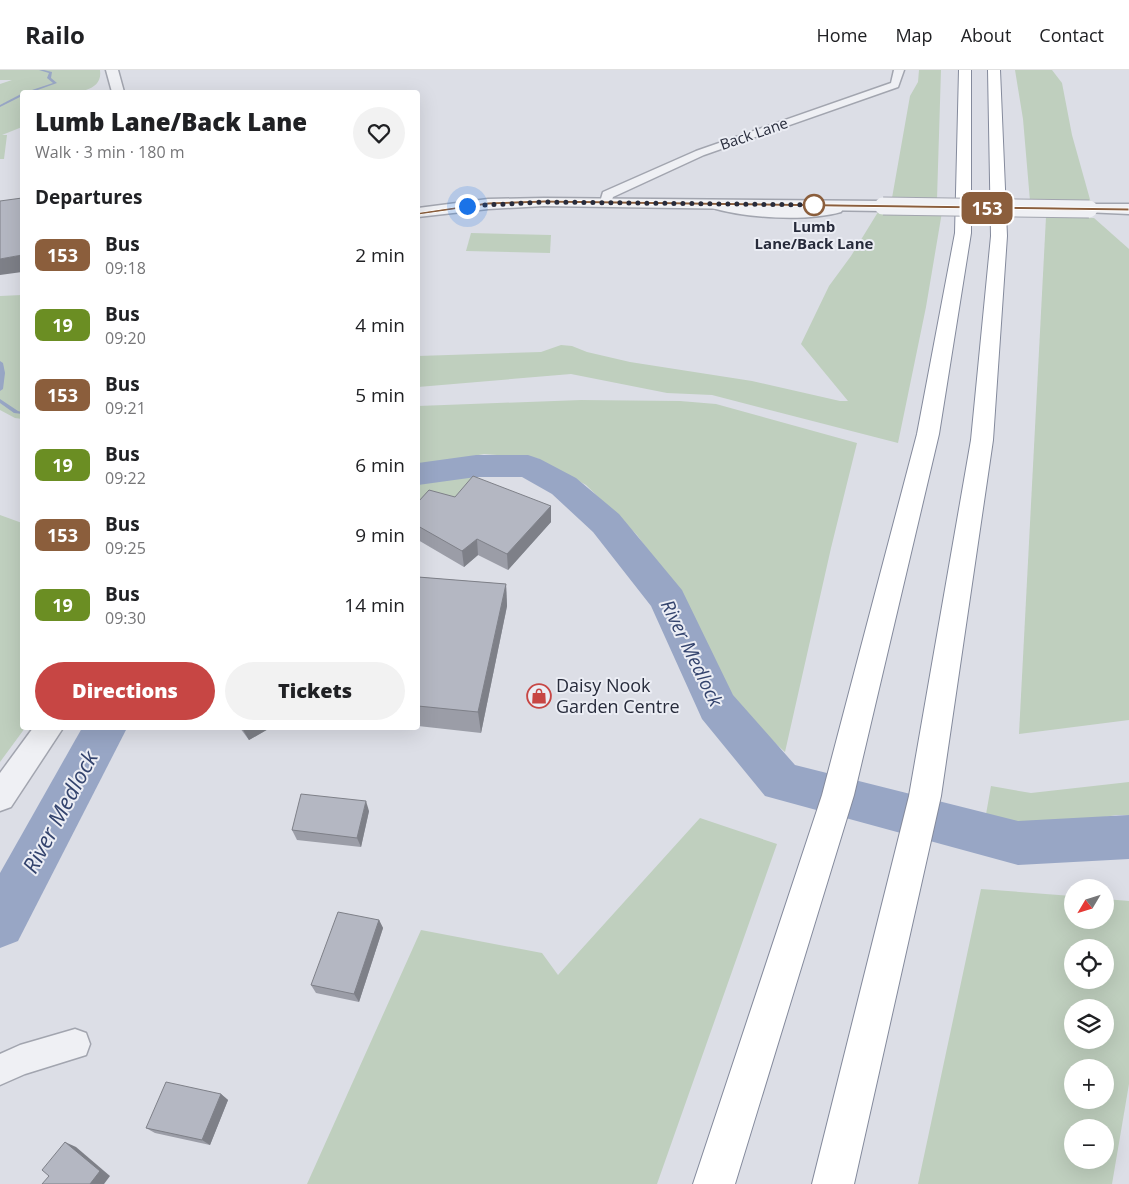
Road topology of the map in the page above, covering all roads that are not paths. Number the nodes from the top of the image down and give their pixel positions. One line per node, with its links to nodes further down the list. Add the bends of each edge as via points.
1 (112, 70): 5 (street)
2 (899, 70): 6 (street, Back Lane, via 895,85 700,153 607,195)
3 (965, 70): 13 (highway, via 963,233 928,434 838,795)
4 (994, 70): 14 (highway, via 999,236 982,440 925,796)
5 (117, 90)
6 (606, 202): 7 (street, bridge); 8 (street, via 488,204)
7 (1129, 209)
8 (420, 213)
9 (48, 730): 10 (street)
10 (0, 797)
11 (75, 1044): 12 (street, via 20,1060)
12 (0, 1070)
13 (714, 1184)
14 (833, 1184)

